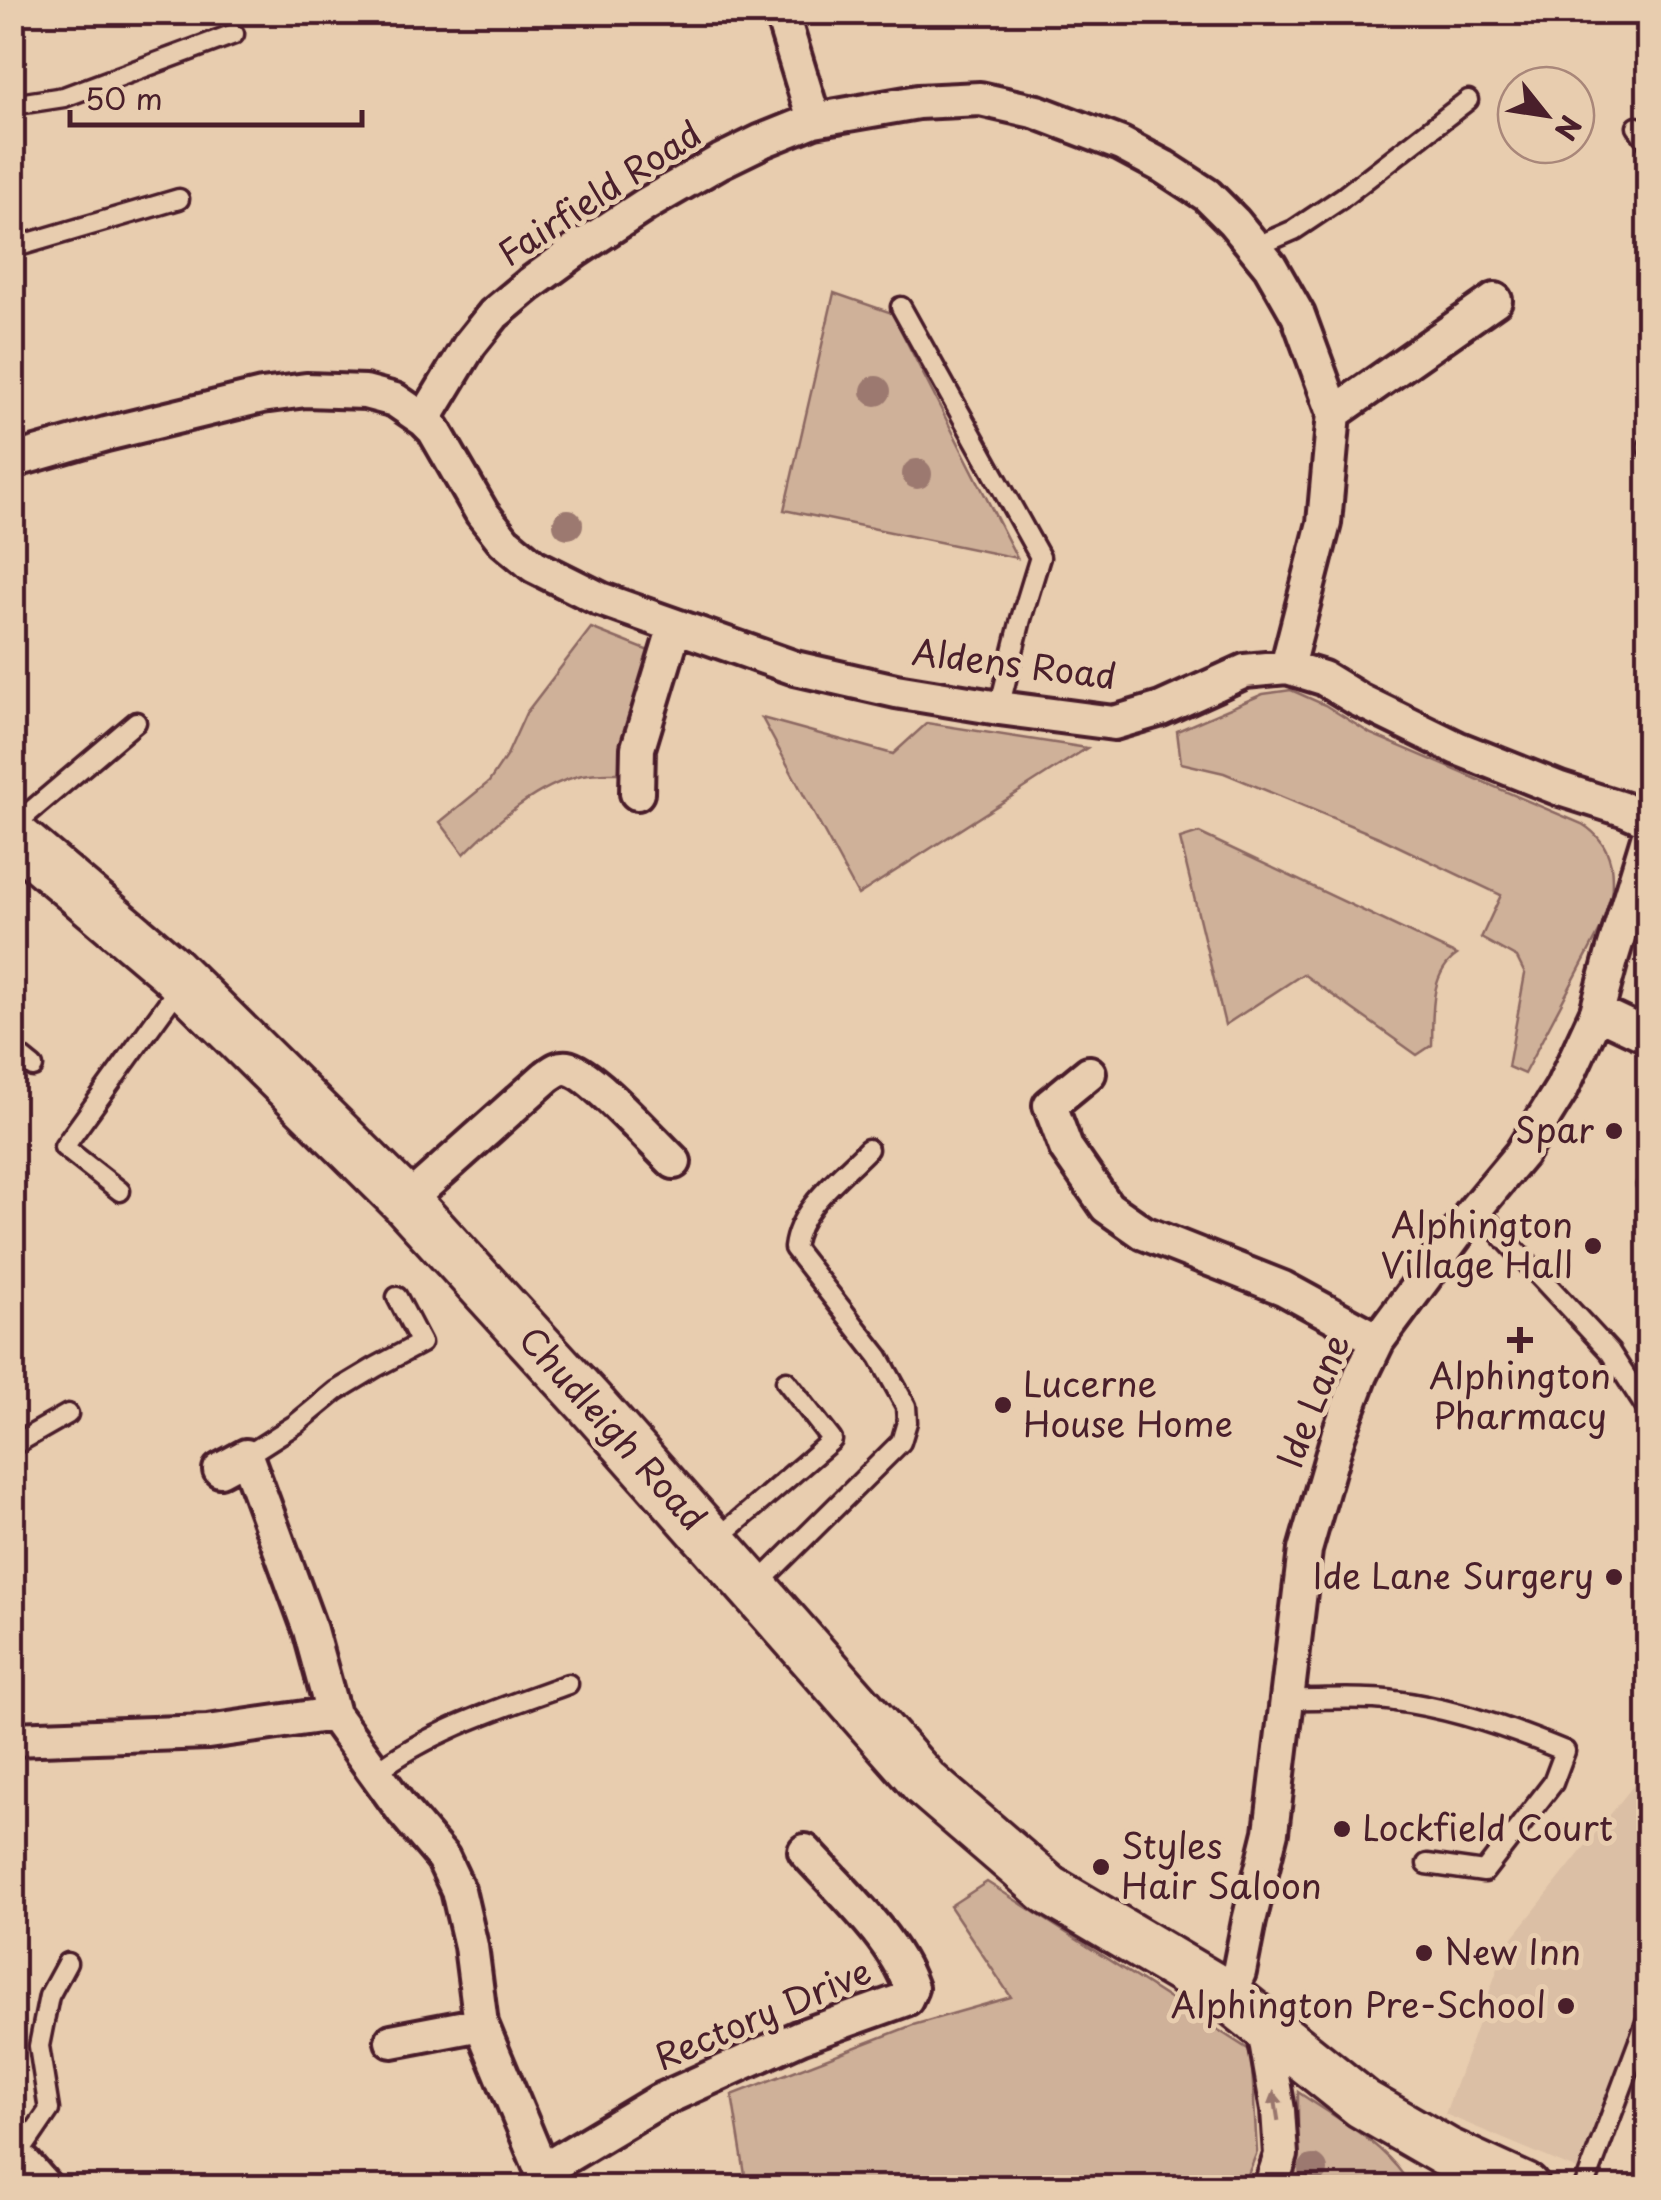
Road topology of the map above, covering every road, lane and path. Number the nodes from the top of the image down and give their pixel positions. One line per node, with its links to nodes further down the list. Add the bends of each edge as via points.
1 (781, 12): 5 (street)
2 (234, 34): 4 (lane, via 64,97)
3 (1468, 100): 8 (lane, via 1342,198)
4 (12, 105)
5 (814, 120): 8 (street, Fairfield Road, via 980,99 1037,112 1164,167 1208,195); 12 (street, Fairfield Road, via 645,205 530,284 470,344)
6 (179, 198): 7 (lane)
7 (12, 248)
8 (1255, 248): 11 (street, Fairfield Road, via 1298,315)
9 (1495, 300): 11 (street)
10 (902, 307): 16 (lane, via 1040,557)
11 (1334, 412): 15 (street, Fairfield Road, via 1324,523)
12 (424, 420): 13 (street, via 395,400 365,392 306,390); 14 (street, Aldens Road, via 482,513 534,566)
13 (12, 461)
14 (675, 626): 16 (street, Aldens Road, via 795,668); 18 (street, via 638,748)
15 (1288, 667): 16 (street, Aldens Road, via 1245,671 1114,724); 19 (street, Aldens Road, via 1323,678 1457,748)
16 (1000, 708)
17 (136, 722): 20 (lane)
18 (637, 793)
19 (1648, 820)
20 (12, 827)
21 (12, 835): 23 (street, Chudleigh Road)
22 (1648, 838): 24 (street, Ide Lane)
23 (183, 982): 31 (lane, via 64,1147); 32 (street, Chudleigh Road)
24 (1597, 1012): 25 (street); 33 (street, Ide Lane, via 1562,1088 1521,1154)
25 (1648, 1036)
26 (12, 1050): 27 (lane)
27 (33, 1067)
28 (1089, 1072): 35 (street, via 1035,1111 1107,1206 1144,1233 1283,1288)
29 (868, 1149): 42 (lane, via 804,1215 794,1248 879,1357 906,1406 901,1442)
30 (674, 1162): 32 (street, via 590,1080 560,1068)
31 (120, 1191)
32 (406, 1202): 41 (street, Chudleigh Road)
33 (1476, 1208): 35 (street, Ide Lane); 37 (lane, via 1610,1352)
34 (397, 1298): 40 (lane, via 421,1344 336,1391)
35 (1378, 1340): 44 (street, Ide Lane, via 1338,1436 1304,1550)
36 (786, 1380): 41 (lane, via 832,1440)
37 (1648, 1411)
38 (68, 1414): 39 (lane)
39 (12, 1441)
40 (233, 1463): 45 (street, via 310,1630)
41 (714, 1542): 42 (street, Chudleigh Road)
42 (754, 1588): 51 (street, Chudleigh Road, via 925,1783 1001,1850 1049,1890)
43 (568, 1684): 47 (lane, via 460,1724 404,1750)
44 (1287, 1699): 49 (lane, via 1394,1700 1565,1751 1554,1783 1484,1872); 51 (street, Ide Lane, via 1271,1832 1239,1972)
45 (334, 1714): 46 (street, via 208,1732); 47 (street)
46 (12, 1739)
47 (376, 1772): 53 (street, via 442,1858 458,1890)
48 (805, 1851): 56 (street, Rectory Drive, via 905,1971 911,1988 906,2000 800,2037 659,2101)
49 (1426, 1864)
50 (66, 1963): 55 (lane, via 48,1996 39,2046 48,2110)
51 (1245, 2010): 57 (street, Chudleigh Road, via 1363,2104); 59 (street, one-way to 51, via 1281,2155 1278,2110)
52 (1648, 2017): 60 (lane)
53 (481, 2024): 54 (street); 56 (street)
54 (392, 2041)
55 (15, 2156): 58 (street)
56 (544, 2179)
57 (1487, 2182)
58 (46, 2188)
59 (1270, 2188)
60 (1584, 2188)

